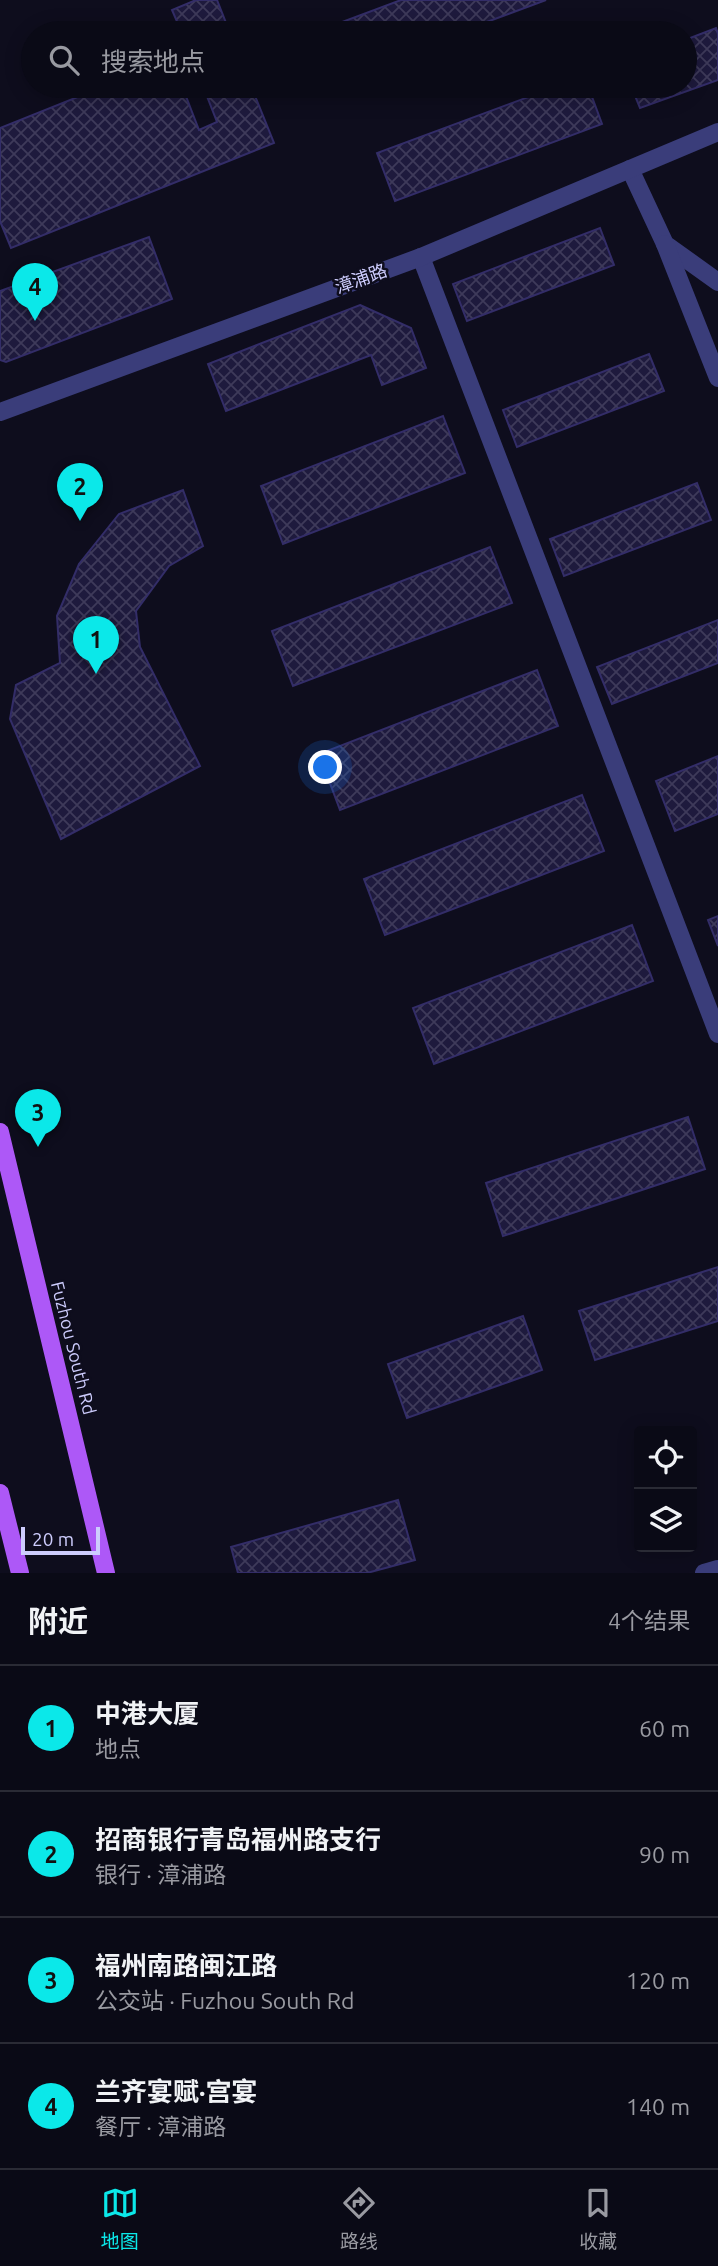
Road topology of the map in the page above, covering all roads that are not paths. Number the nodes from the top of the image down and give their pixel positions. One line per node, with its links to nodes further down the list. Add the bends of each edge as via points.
1 (718, 132): 2 (street, 漳浦路)
2 (630, 169): 3 (street); 4 (street, 漳浦路)
3 (665, 244): 5 (street); 6 (street)
4 (421, 257): 7 (street, 漳浦路); 8 (street)
5 (718, 282)
6 (718, 378)
7 (0, 412)
8 (718, 1034)
9 (0, 1132): 13 (main road, Fuzhou South Rd)
10 (0, 1493): 12 (main road)
11 (718, 1569): 14 (street)
12 (20, 1573)
13 (106, 1573)
14 (704, 1573)

